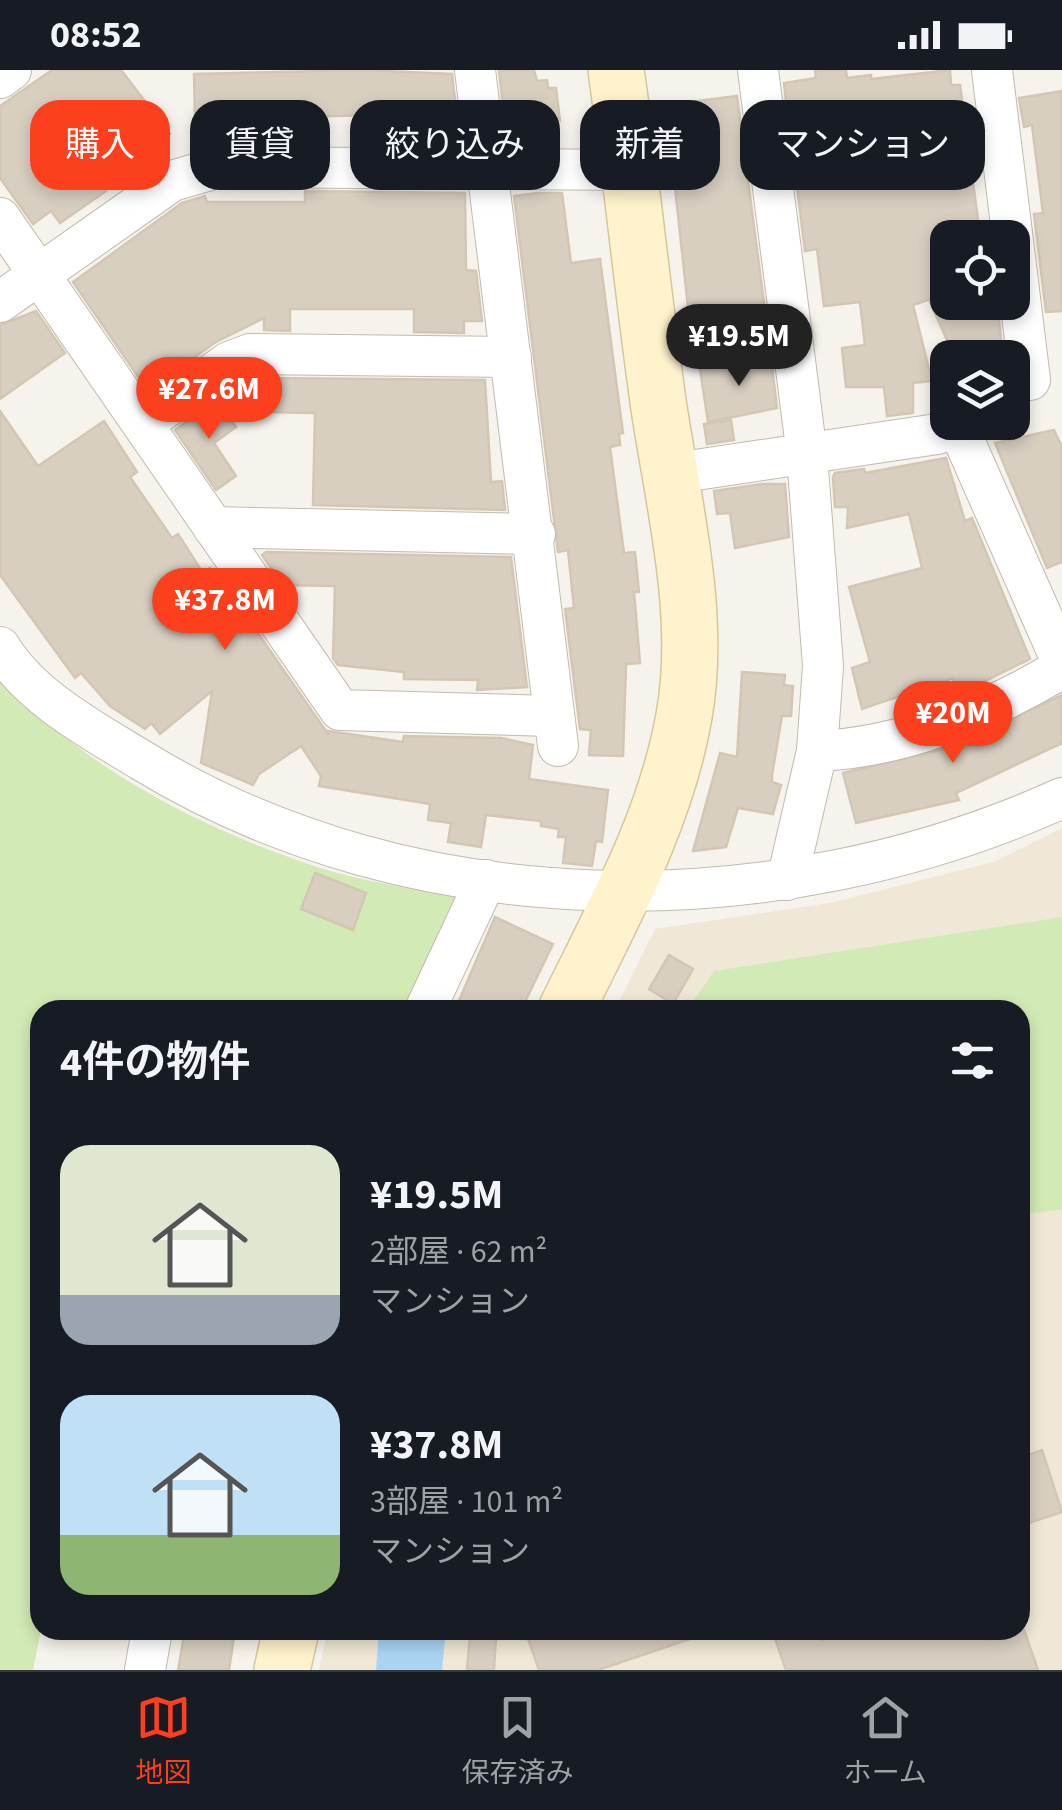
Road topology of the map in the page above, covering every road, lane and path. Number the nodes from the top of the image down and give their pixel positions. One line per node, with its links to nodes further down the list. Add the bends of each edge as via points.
1 (11, 70): 6 (street)
2 (475, 70): 7 (street)
3 (616, 70): 8 (street)
4 (758, 70): 20 (street)
5 (992, 70): 16 (street)
6 (0, 78)
7 (480, 100)
8 (620, 100)
9 (350, 170): 13 (street, via 198,170 172,181)
10 (492, 190): 15 (street)
11 (633, 190): 21 (street)
12 (0, 218): 13 (street)
13 (41, 276): 14 (street); 17 (street)
14 (0, 302)
15 (510, 357): 17 (street, via 250,354); 23 (street)
16 (1035, 377)
17 (143, 424): 22 (street)
18 (930, 431): 20 (street)
19 (968, 440): 25 (street)
20 (808, 455): 21 (street); 26 (street, via 822,666)
21 (669, 474): 30 (street, via 686,610 685,712 662,800)
22 (213, 527): 23 (street); 23 (street, via 340,710 554,731)
23 (535, 534)
24 (0, 647): 28 (street, via 38,690 92,730 212,800 308,837)
25 (1062, 665): 26 (street, via 960,717 892,741)
26 (817, 751): 29 (street)
27 (1062, 798): 29 (street, via 940,848)
28 (486, 880): 30 (street); 31 (street)
29 (787, 880): 30 (street)
30 (624, 893): 32 (street)
31 (429, 1000)
32 (571, 1000)
33 (150, 1640): 35 (street)
34 (289, 1640): 36 (street)
35 (146, 1670)
36 (282, 1670)

